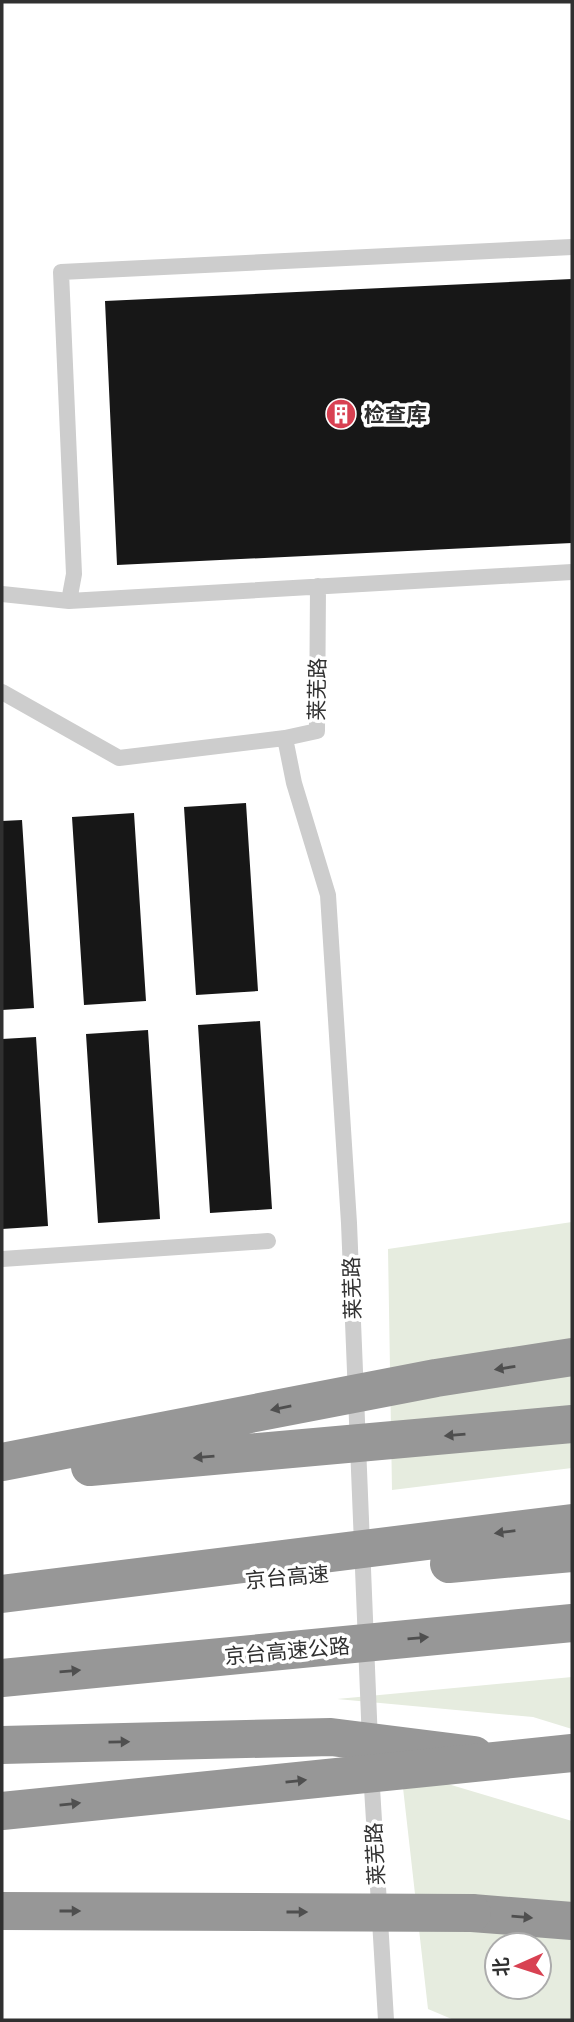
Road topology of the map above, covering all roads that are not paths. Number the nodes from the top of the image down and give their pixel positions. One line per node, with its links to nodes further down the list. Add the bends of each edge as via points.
1 (572, 247): 5 (lane, via 61,272 75,574)
2 (572, 572): 3 (lane)
3 (318, 586): 5 (lane); 7 (lane, 莱芜路, via 317,731)
4 (2, 594): 5 (lane)
5 (69, 601)
6 (2, 692): 7 (lane, via 119,758)
7 (285, 738): 26 (lane, 莱芜路, via 328,895 349,1223 374,1850)
8 (268, 1241): 9 (lane)
9 (2, 1259)
10 (572, 1357): 12 (highway, one-way to 12, bridge, via 436,1378)
11 (572, 1424): 13 (highway, one-way to 13, bridge)
12 (2, 1462)
13 (2, 1475)
14 (572, 1523): 16 (highway, one-way to 16)
15 (572, 1553): 17 (highway, 京台高速)
16 (2, 1594)
17 (2, 1600)
18 (572, 1623): 19 (highway, 京台高速公路, one-way to 18)
19 (2, 1678)
20 (2, 1745): 22 (highway, one-way to 22, via 331,1737)
21 (572, 1753): 23 (highway, one-way to 21, bridge)
22 (572, 1771)
23 (2, 1811)
24 (2, 1911): 25 (highway, one-way to 25, bridge, via 472,1913)
25 (572, 1922)
26 (386, 2020)

